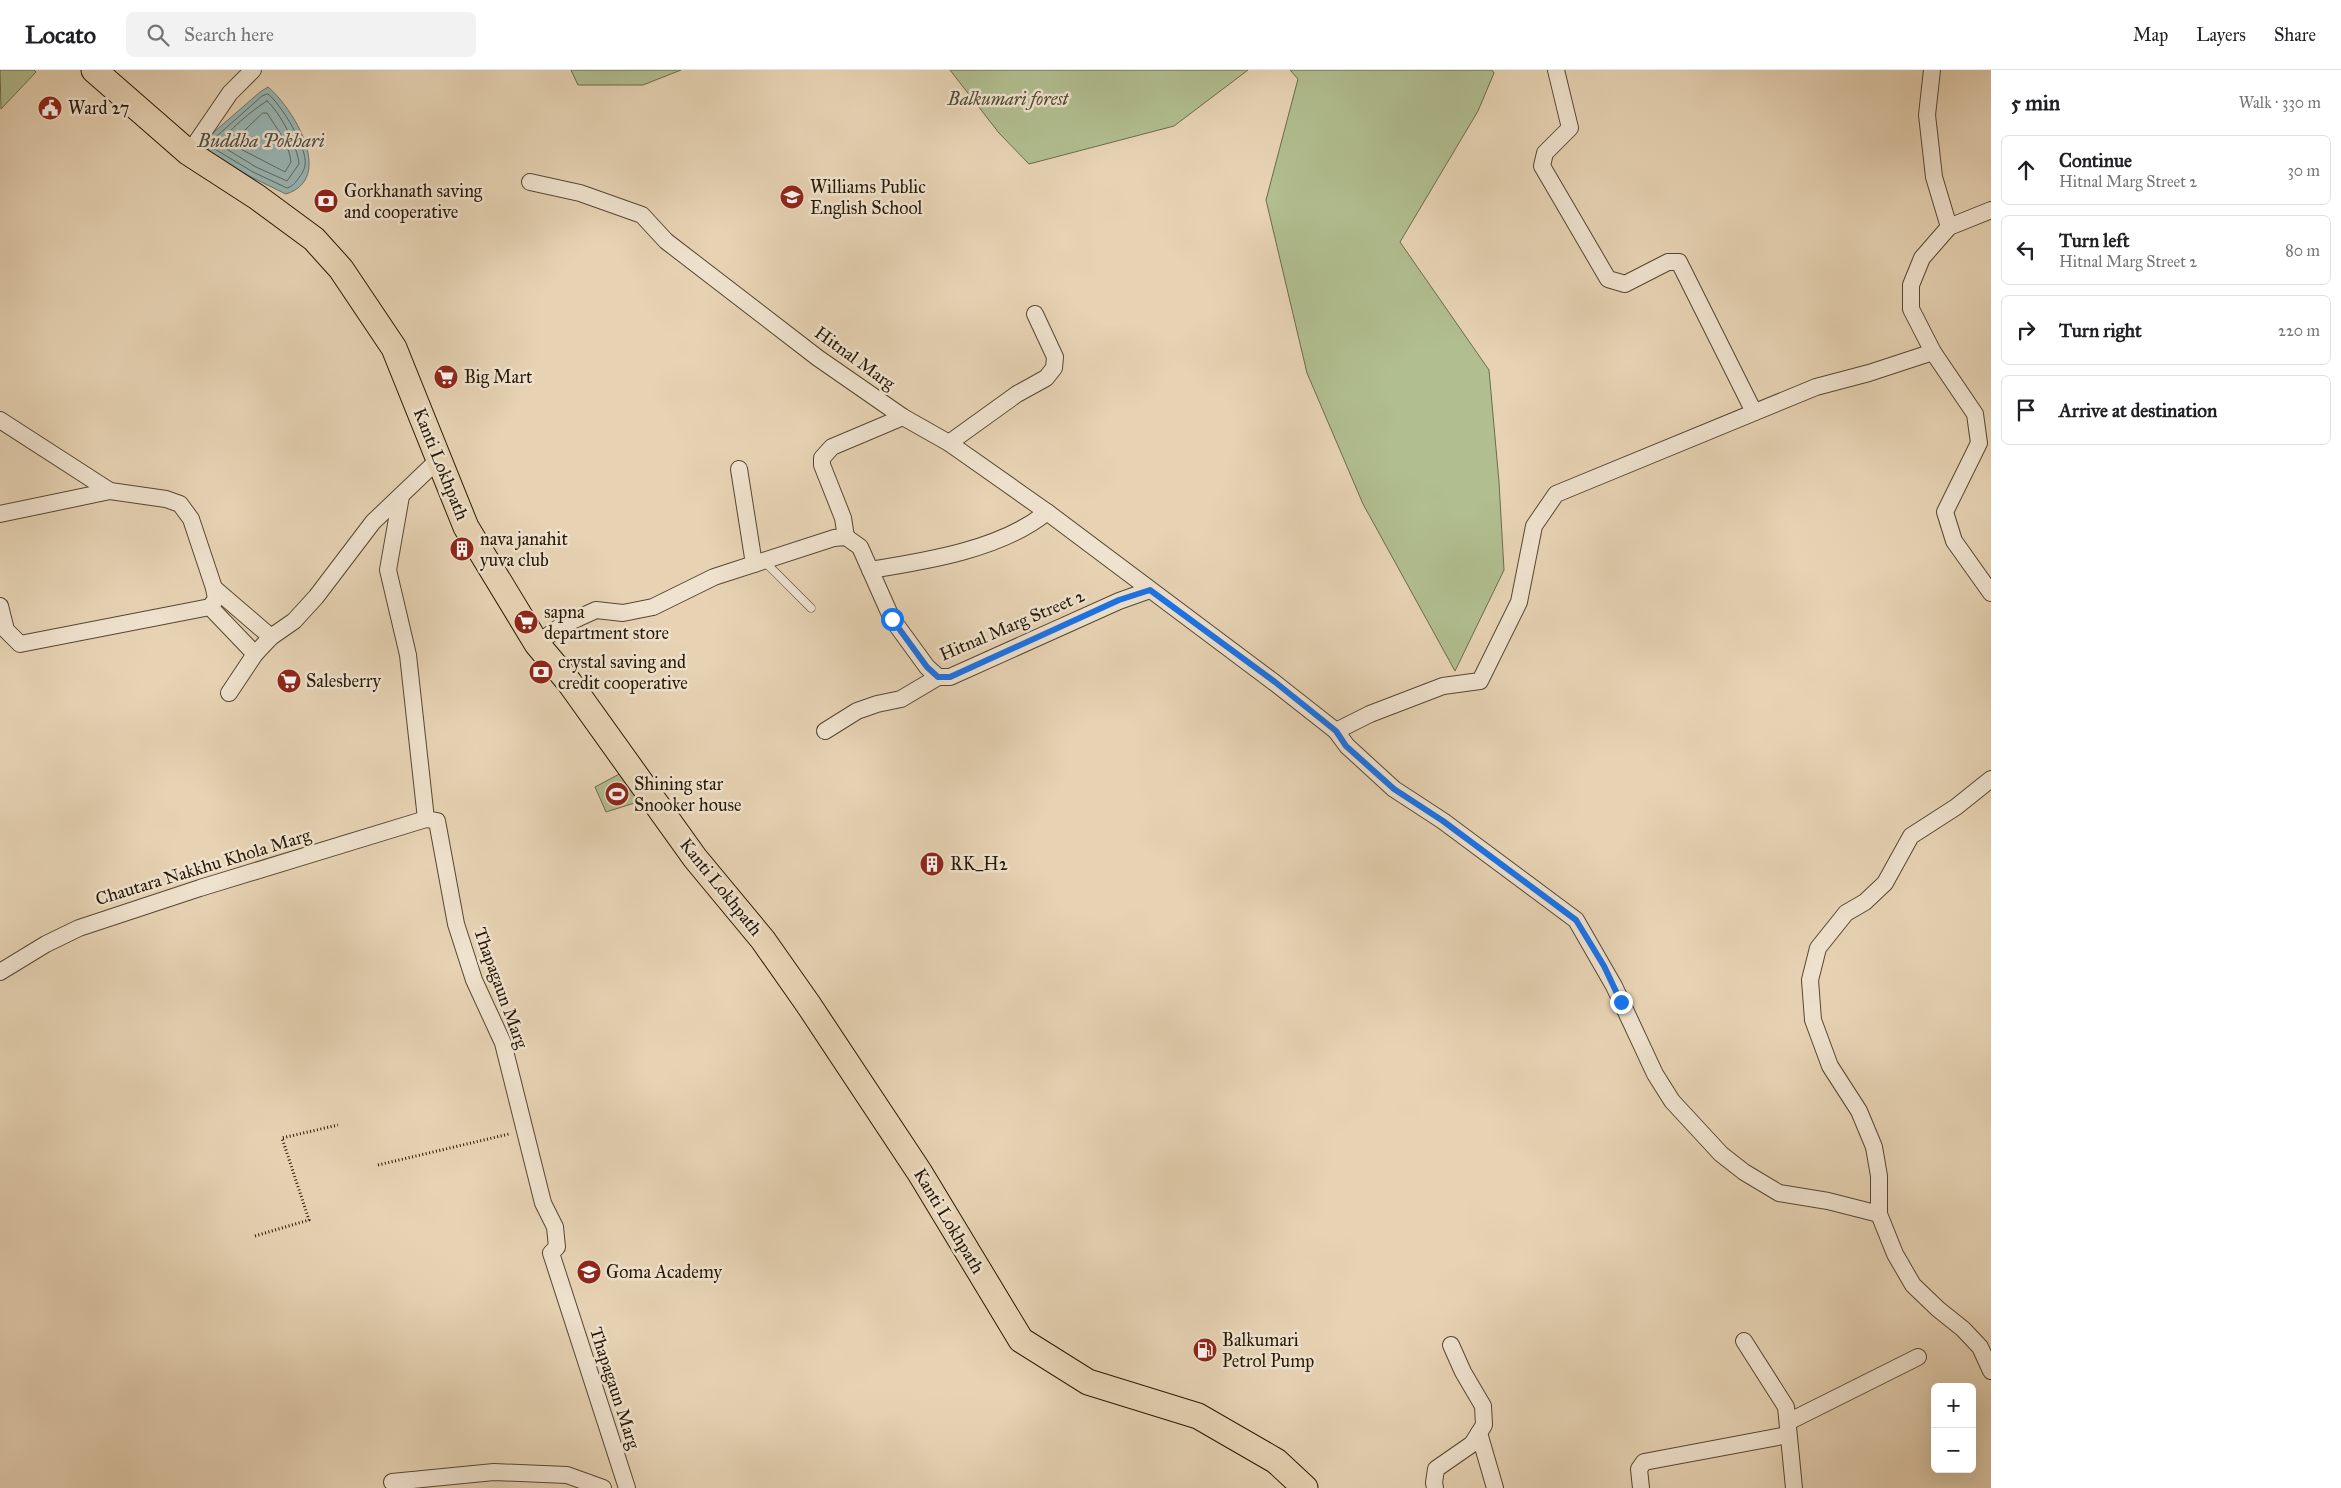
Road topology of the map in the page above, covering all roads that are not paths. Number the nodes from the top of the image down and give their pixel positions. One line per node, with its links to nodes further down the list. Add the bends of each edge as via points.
1 (94, 70): 5 (main road, Kanti Lokhpath)
2 (252, 70): 5 (street, via 230,93)
3 (1556, 70): 11 (street, via 1570,128 1545,153 1542,166 1595,259 1608,279 1625,284 1668,262 1679,262)
4 (1932, 70): 8 (street, via 1926,115 1934,176)
5 (189, 152): 15 (main road, Kanti Lokhpath, via 314,239 342,269 394,348)
6 (530, 182): 12 (street, Hitnal Marg, via 580,193 642,214 666,242 818,358)
7 (1991, 210): 8 (street)
8 (1949, 227): 10 (street, via 1922,258 1911,285 1911,309)
9 (1035, 314): 14 (street, via 1055,357 1054,368 1046,378 1017,394)
10 (1933, 352): 11 (street, via 1869,374 1816,387); 26 (street, via 1975,414 1979,443 1945,512 1954,542)
11 (1754, 412): 36 (street, via 1556,494 1534,526 1519,602 1480,681 1443,686)
12 (903, 417): 14 (street, Hitnal Marg); 21 (street, via 832,447 822,458 843,518)
13 (0, 420): 17 (street)
14 (948, 443): 19 (street, Hitnal Marg)
15 (439, 459): 18 (street); 31 (main road, Kanti Lokhpath, via 466,527)
16 (739, 469): 22 (street)
17 (110, 491): 20 (street); 24 (street, via 180,504 191,519)
18 (401, 496): 30 (street, via 373,522 294,621); 38 (street, via 388,570 408,655)
19 (1047, 512): 23 (street, via 1034,523 976,548 917,563); 25 (street, Hitnal Marg)
20 (0, 514)
21 (846, 537): 22 (street); 23 (street, Hitnal Marg Street 2, via 860,547)
22 (759, 563): 29 (lane); 31 (street, via 714,577 653,607 623,613 596,610 561,626)
23 (870, 570): 33 (street, Hitnal Marg Street 2, via 892,619)
24 (214, 588): 28 (street, via 216,599); 30 (street)
25 (1150, 590): 33 (street, Hitnal Marg Street 2, via 1119,600 950,677); 36 (street, Hitnal Marg)
26 (1991, 592)
27 (0, 606): 28 (street, via 6,630 20,644)
28 (210, 607): 32 (street)
29 (811, 608)
30 (271, 637): 32 (street)
31 (537, 644): 50 (main road, Kanti Lokhpath, via 569,682 695,858 763,940 808,1004 920,1173 1021,1340 1088,1382 1198,1416 1276,1461)
32 (255, 654): 34 (street)
33 (938, 677): 35 (street, via 900,698 857,712)
34 (229, 693)
35 (825, 731)
36 (1336, 731): 40 (street, Hitnal Marg, via 1346,746 1394,789 1443,821 1576,920 1608,973 1672,1101 1721,1154 1779,1193)
37 (1991, 779): 40 (street, via 1911,836 1885,883 1865,902 1846,913 1818,948 1810,980 1813,1020 1830,1066 1859,1112 1874,1147 1879,1176)
38 (426, 819): 39 (street, Chautara Nakkhu Khola Marg, via 79,928); 49 (street, Thapagaun Marg, via 437,821 456,924 474,980 503,1043 543,1203 556,1227 557,1247 551,1253)
39 (0, 972)
40 (1879, 1214): 44 (street, via 1895,1254 1913,1285 1964,1329 1980,1347)
41 (1744, 1341): 45 (street, via 1786,1407)
42 (1451, 1345): 46 (street, via 1483,1406 1484,1425)
43 (1918, 1357): 45 (street)
44 (1991, 1371)
45 (1788, 1428): 53 (street, via 1644,1462 1639,1469); 54 (street)
46 (1479, 1433): 51 (street, via 1472,1444 1436,1469); 52 (street)
47 (392, 1482): 48 (street, via 494,1472 567,1475)
48 (604, 1488)
49 (627, 1488)
50 (1306, 1488)
51 (1435, 1488)
52 (1495, 1488)
53 (1641, 1488)
54 (1794, 1488)

